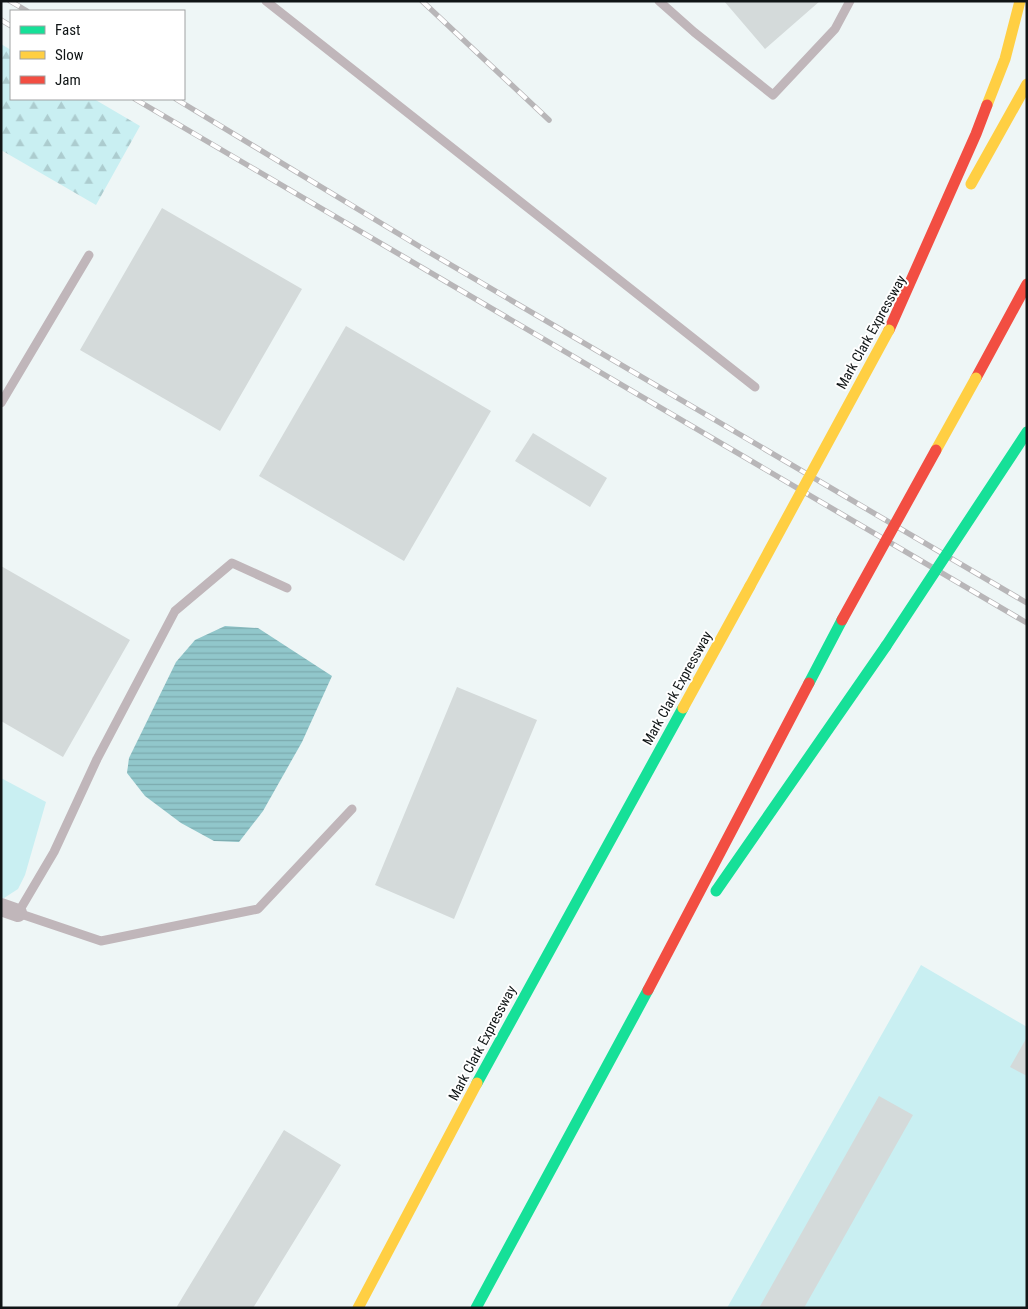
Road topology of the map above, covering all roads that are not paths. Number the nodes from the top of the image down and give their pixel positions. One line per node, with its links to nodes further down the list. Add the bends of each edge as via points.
1 (266, 1): 11 (lane)
2 (659, 1): 3 (lane, via 773,95 835,29)
3 (850, 1)
4 (1020, 1): 10 (highway, via 1005,59 976,134)
5 (1027, 84): 6 (highway)
6 (965, 195)
7 (946, 228): 10 (highway, Mark Clark Expressway)
8 (89, 255): 12 (lane)
9 (1027, 284): 19 (highway, bridge, via 842,620)
10 (889, 330): 20 (highway, Mark Clark Expressway, bridge, via 500,1040)
11 (755, 387)
12 (1, 403)
13 (1027, 432): 16 (highway, bridge, via 886,646)
14 (287, 588): 17 (lane, via 232,562 175,610 97,759 54,852)
15 (352, 809): 17 (lane, via 258,909 101,941)
16 (712, 898)
17 (10, 910)
18 (700, 914): 19 (highway)
19 (650, 987): 21 (highway)
20 (358, 1308)
21 (476, 1308)

